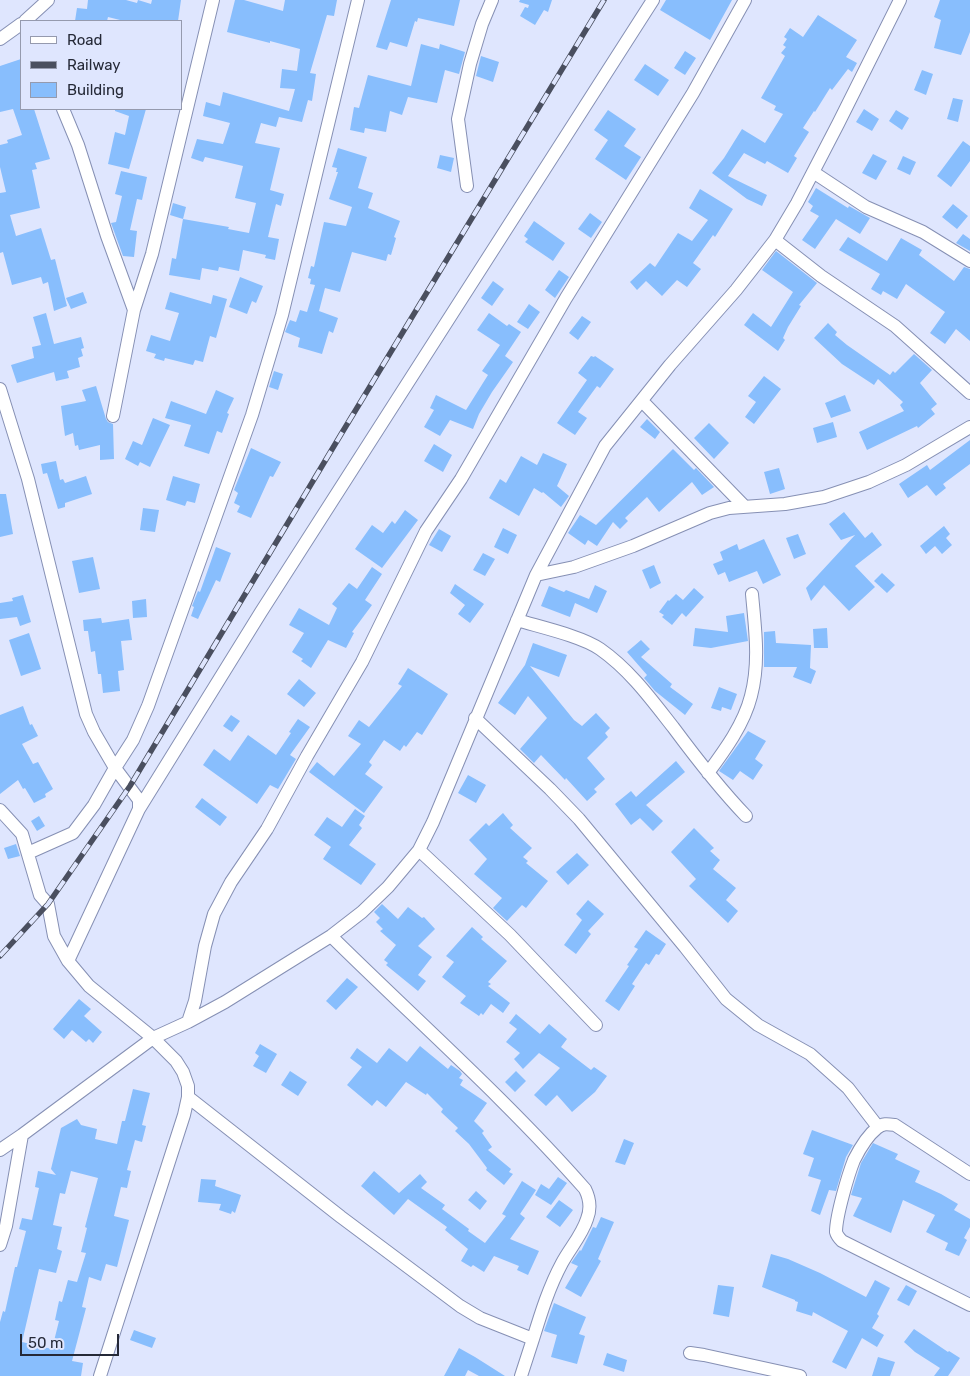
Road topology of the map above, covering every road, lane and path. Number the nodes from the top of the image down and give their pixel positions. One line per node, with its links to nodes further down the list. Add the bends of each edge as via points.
1 (48, 0): 8 (street)
2 (213, 0): 16 (street, via 152,254)
3 (358, 0): 27 (street, via 282,315 252,415 148,706)
4 (492, 0): 13 (street, via 470,64 458,119)
5 (653, 0): 29 (street, via 261,612)
6 (745, 0): 36 (street, via 693,93 566,298 462,480 426,530 362,662 267,829 231,882 214,914)
7 (900, 0): 12 (street)
8 (26, 20)
9 (20, 25): 10 (street)
10 (0, 39)
11 (63, 110): 16 (street)
12 (813, 172): 14 (street); 15 (street, via 866,207 923,232)
13 (467, 186)
14 (775, 240): 18 (street, via 895,326); 19 (street)
15 (970, 261)
16 (134, 310): 20 (street)
17 (0, 389): 27 (street, via 28,478 86,714)
18 (970, 393)
19 (642, 401): 22 (street); 23 (street, via 605,446)
20 (113, 416)
21 (970, 427): 22 (street, via 869,482 824,497)
22 (745, 507): 23 (street, via 710,513 633,546 574,567)
23 (536, 575): 25 (street)
24 (752, 594): 28 (street, via 756,659 751,696 734,734)
25 (517, 620): 26 (street); 28 (street, via 598,648 643,688)
26 (475, 718): 32 (street, via 433,822); 40 (street, via 579,820 726,999 758,1024 810,1054 848,1088)
27 (115, 768): 29 (street, via 139,800); 33 (street, via 73,833)
28 (708, 773): 31 (street)
29 (139, 809): 35 (street)
30 (0, 810): 33 (street, via 22,834)
31 (746, 816)
32 (418, 850): 34 (street, via 388,887); 37 (street, via 510,935)
33 (28, 853): 35 (street, via 40,894 48,904 54,936)
34 (330, 936): 36 (street); 46 (street, via 484,1082 585,1189 590,1206 588,1219 550,1288)
35 (68, 961): 38 (street, via 89,986)
36 (188, 1022): 38 (street)
37 (596, 1025)
38 (153, 1038): 39 (street, via 183,1072); 41 (street)
39 (188, 1097): 46 (street, via 341,1218 460,1306); 48 (street)
40 (878, 1127): 43 (street, via 895,1125); 45 (street, via 864,1143 847,1178 836,1231 838,1237)
41 (22, 1136): 42 (street); 44 (street)
42 (0, 1150)
43 (970, 1174)
44 (0, 1245)
45 (970, 1305)
46 (533, 1340): 49 (street)
47 (690, 1353): 50 (street)
48 (100, 1376)
49 (521, 1376)
50 (800, 1376)

